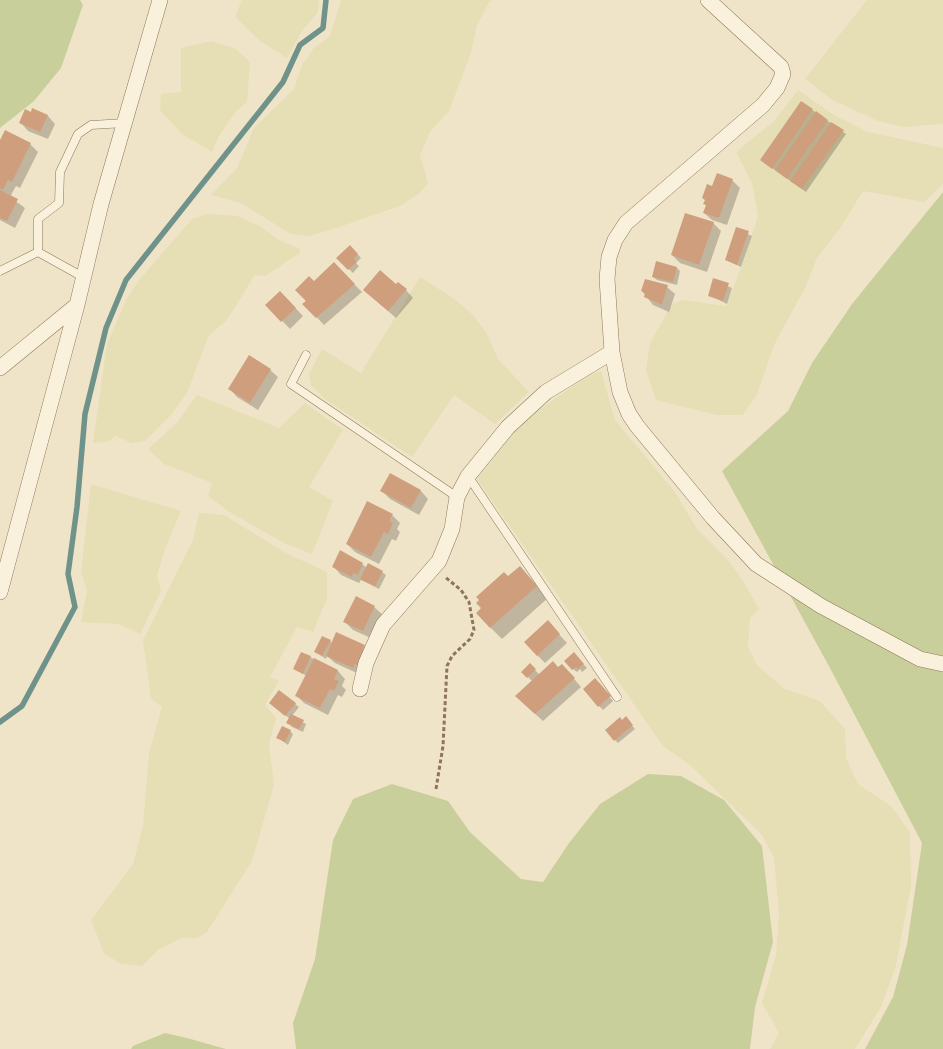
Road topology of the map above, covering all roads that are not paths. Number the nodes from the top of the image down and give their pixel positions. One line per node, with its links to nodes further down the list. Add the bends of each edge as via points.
1 (160, 0): 3 (street)
2 (708, 0): 8 (street, via 781,67 783,74 777,88 763,105 626,223 615,240 608,272)
3 (124, 123): 4 (lane, via 91,125 78,134 60,172 59,203 38,219); 6 (street)
4 (38, 252): 5 (lane); 6 (lane)
5 (0, 271)
6 (83, 277): 7 (street)
7 (77, 305): 10 (street); 13 (street)
8 (612, 352): 11 (street, via 546,392 508,427); 14 (street, via 620,392 637,426 713,518 756,564 821,606 920,659)
9 (306, 355): 12 (lane, via 291,384)
10 (0, 368)
11 (468, 476): 12 (street); 16 (lane)
12 (457, 496): 15 (street, via 452,529 439,561 382,625 366,663)
13 (0, 592)
14 (943, 664)
15 (360, 689)
16 (617, 698)

